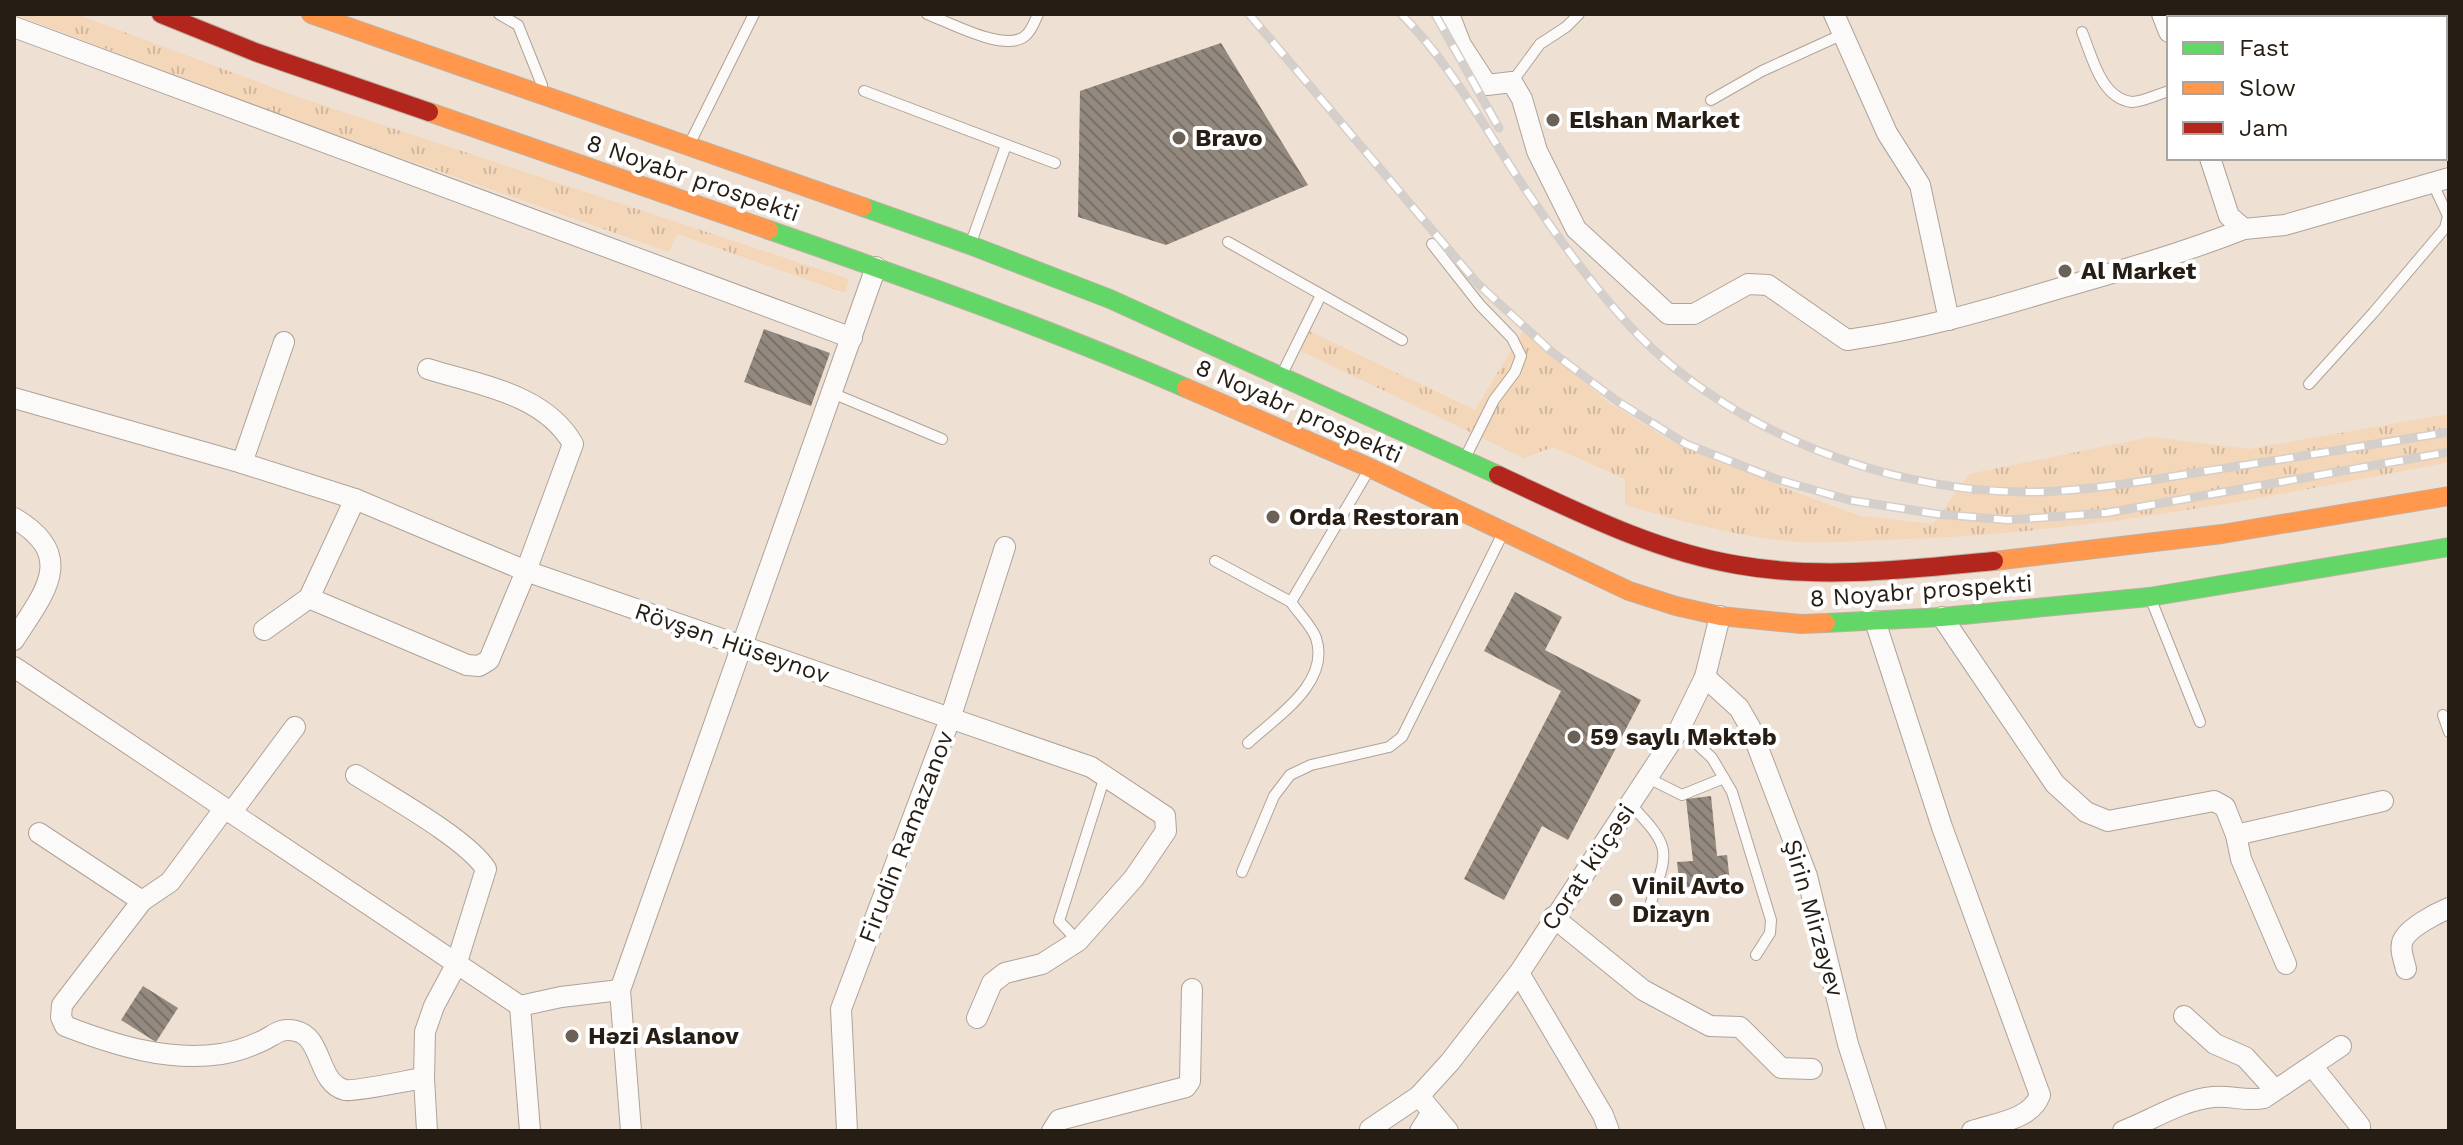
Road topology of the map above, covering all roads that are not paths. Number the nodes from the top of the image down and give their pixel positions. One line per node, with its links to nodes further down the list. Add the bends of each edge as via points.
1 (161, 14): 30 (highway, 8 Noyabr prospekti, via 255,52)
2 (311, 14): 11 (highway, 8 Noyabr prospekti)
3 (353, 14): 11 (lane)
4 (499, 14): 18 (lane, via 518,25)
5 (754, 14): 20 (lane)
6 (927, 14): 7 (lane, via 986,38 1014,42 1027,36)
7 (1038, 14)
8 (1449, 14): 15 (street, via 1461,45 1487,85)
9 (1579, 14): 15 (lane, via 1540,44)
10 (1834, 14): 14 (street)
11 (332, 22): 18 (highway, 8 Noyabr prospekti)
12 (14, 27): 33 (street)
13 (2082, 32): 17 (lane, via 2114,97 2134,102)
14 (1841, 35): 19 (lane); 32 (street, via 1887,133 1920,185)
15 (1512, 82): 32 (street, via 1537,151 1576,229 1668,314 1694,314 1748,284 1768,285 1847,340)
16 (864, 91): 21 (lane)
17 (2167, 92)
18 (547, 98): 20 (highway, 8 Noyabr prospekti)
19 (1711, 100)
20 (689, 145): 29 (highway, 8 Noyabr prospekti, via 891,224)
21 (1006, 145): 23 (lane); 29 (lane)
22 (2211, 160): 26 (street, via 2229,216)
23 (1055, 163)
24 (2441, 181): 25 (lane); 26 (street, via 2285,225)
25 (2449, 216): 38 (lane, via 2445,228)
26 (2244, 229): 32 (street, via 2187,251)
27 (1228, 242): 31 (lane)
28 (1432, 244): 42 (lane, via 1512,338 1521,356)
29 (970, 245): 37 (highway, 8 Noyabr prospekti, via 1110,299)
30 (878, 261): 33 (street); 44 (highway, 8 Noyabr prospekti)
31 (1321, 295): 34 (lane); 37 (lane)
32 (1949, 320)
33 (852, 338): 39 (street)
34 (1402, 340)
35 (284, 342): 43 (street)
36 (428, 369): 52 (street, via 526,399 565,428 573,444)
37 (1281, 377): 42 (highway, 8 Noyabr prospekti)
38 (2309, 384)
39 (832, 393): 41 (lane); 61 (street)
40 (14, 398): 43 (street, Rövşən Hüseynov)
41 (942, 439)
42 (1464, 460): 45 (highway, 8 Noyabr prospekti, via 1653,544 1743,567 1807,571 1930,567 2124,549)
43 (242, 463): 46 (street, Rövşən Hüseynov)
44 (1370, 468): 48 (highway, 8 Noyabr prospekti); 55 (lane)
45 (2449, 496)
46 (355, 499): 52 (street, Rövşən Hüseynov); 54 (street)
47 (14, 518): 60 (street, via 31,528 52,564 50,583)
48 (1504, 531): 56 (highway, 8 Noyabr prospekti, via 1629,591); 80 (lane, via 1402,737 1389,747 1290,775 1274,796)
49 (1005, 547): 65 (street, Firudin Ramazanov)
50 (2449, 547): 53 (highway, 8 Noyabr prospekti)
51 (1215, 561): 55 (lane)
52 (526, 571): 54 (street, via 489,660 479,666); 61 (street, Rövşən Hüseynov)
53 (2149, 597): 57 (highway, 8 Noyabr prospekti); 66 (lane)
54 (309, 598): 59 (street)
55 (1291, 602): 70 (lane, via 1316,639 1317,670 1306,689)
56 (1720, 616): 58 (highway, 8 Noyabr prospekti, via 1801,624); 63 (street, Corat küçəsi)
57 (1942, 617): 58 (highway, 8 Noyabr prospekti); 79 (street, via 2055,784 2086,812 2108,821 2214,801 2225,807)
58 (1875, 621): 112 (street, via 1942,827 2040,1095 2028,1112)
59 (264, 630)
60 (14, 640)
61 (742, 647): 65 (street, Rövşən Hüseynov); 92 (street)
62 (14, 667): 77 (street)
63 (1705, 677): 68 (street, Corat küçəsi); 111 (street, Şirin Mirzəyev, via 1739,708 1750,727 1807,876 1848,1044)
64 (2443, 715): 69 (lane)
65 (950, 719): 72 (street, Rövşən Hüseynov); 106 (street, Firudin Ramazanov, via 841,1009)
66 (2200, 722)
67 (295, 727): 77 (street)
68 (1680, 728): 73 (street, Corat küçəsi); 74 (lane, via 1712,758)
69 (2449, 732)
70 (1248, 743)
71 (356, 775): 88 (street, via 446,833 486,869)
72 (1105, 776): 85 (lane, via 1059,921); 85 (street, Rövşən Hüseynov, via 1165,816 1166,831 1134,878)
73 (1648, 778): 74 (lane, via 1682,795); 76 (street, Corat küçəsi)
74 (1724, 778): 86 (lane, via 1771,920 1770,933)
75 (2383, 801): 79 (street)
76 (1631, 805): 83 (lane, via 1657,833 1665,855); 84 (street, Corat küçəsi)
77 (228, 811): 81 (street, via 170,882); 88 (street)
78 (39, 833): 81 (street)
79 (2236, 835): 87 (street, via 2241,859)
80 (1242, 872)
81 (142, 901): 99 (street, via 62,1005 65,1026 112,1044 169,1054 221,1054 280,1030 297,1031 308,1037 331,1082 345,1090)
82 (2449, 908): 89 (street, via 2404,937)
83 (1649, 909)
84 (1553, 917): 90 (street, Corat küçəsi); 98 (street, via 1643,990 1710,1026 1740,1027 1781,1068)
85 (1078, 941): 95 (street, Rövşən Hüseynov, via 1042,964 1005,973 992,983)
86 (1756, 955)
87 (2286, 964)
88 (456, 965): 93 (street); 99 (street, via 425,1032)
89 (2406, 969)
90 (1519, 973): 101 (street, Corat küçəsi, via 1450,1062); 110 (street)
91 (1192, 989): 107 (street, via 1186,1087 1059,1120)
92 (620, 990): 93 (street); 105 (street)
93 (520, 1006): 104 (street)
94 (2184, 1016): 100 (street, via 2215,1044 2245,1057)
95 (977, 1018)
96 (2341, 1046): 97 (street)
97 (2313, 1067): 100 (street); 114 (street)
98 (1812, 1069)
99 (424, 1078): 103 (street)
100 (2275, 1090): 113 (street, via 2250,1101 2214,1097 2187,1104)
101 (1425, 1104): 102 (street, Corat küçəsi); 108 (street); 109 (street)
102 (1369, 1130)
103 (427, 1131)
104 (530, 1131)
105 (631, 1131)
106 (847, 1131)
107 (1052, 1131)
108 (1420, 1131)
109 (1448, 1131)
110 (1609, 1131)
111 (1876, 1131)
112 (1972, 1131)
113 (2123, 1131)
114 (2360, 1131)

